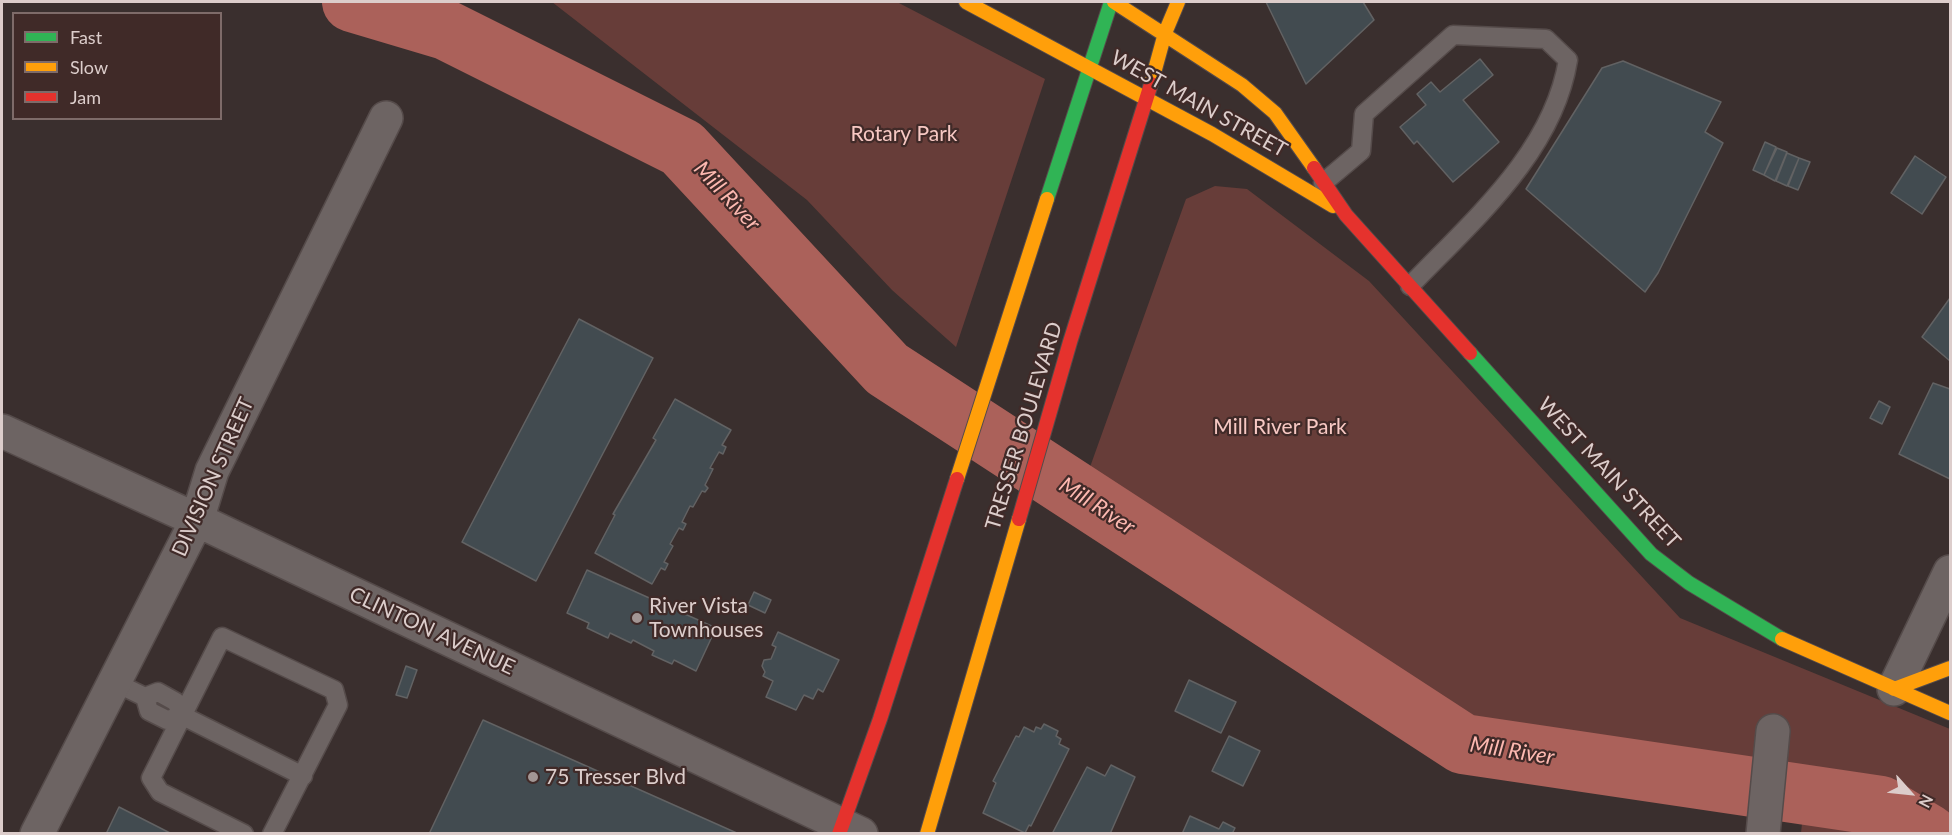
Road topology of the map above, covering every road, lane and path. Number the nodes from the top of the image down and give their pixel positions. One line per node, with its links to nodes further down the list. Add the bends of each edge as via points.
1 (966, 2): 5 (main road)
2 (1113, 2): 4 (main road, WEST MAIN STREET); 5 (main road, WEST MAIN STREET)
3 (1178, 2): 4 (main road)
4 (1165, 33): 6 (main road, TRESSER BOULEVARD); 8 (main road, WEST MAIN STREET, via 1275,112)
5 (1090, 68): 6 (main road, WEST MAIN STREET); 21 (main road, via 981,400)
6 (1147, 101): 9 (main road, WEST MAIN STREET, via 1221,139); 25 (main road, TRESSER BOULEVARD, via 1070,342)
7 (386, 118): 12 (street, DIVISION STREET, via 212,471)
8 (1323, 183): 9 (main road, WEST MAIN STREET); 10 (lane, via 1361,151 1364,114 1453,35 1546,39 1568,60 1563,88 1535,147)
9 (1346, 215): 10 (main road, WEST MAIN STREET)
10 (1410, 286): 16 (main road, WEST MAIN STREET, via 1651,554 1689,583 1789,643)
11 (2, 431): 12 (street, CLINTON AVENUE)
12 (197, 520): 15 (street, DIVISION STREET); 21 (street, CLINTON AVENUE)
13 (1950, 572): 16 (street)
14 (1950, 668): 16 (main road)
15 (114, 682): 18 (lane, via 145,698 149,711 167,720); 22 (street, DIVISION STREET)
16 (1894, 689): 17 (main road, WEST MAIN STREET)
17 (1950, 713)
18 (183, 716): 20 (lane); 20 (lane, via 222,637 334,690 338,705); 23 (lane, via 151,778 160,792)
19 (1773, 731): 26 (street)
20 (303, 776): 24 (lane)
21 (847, 831)
22 (37, 834)
23 (244, 834)
24 (272, 834)
25 (927, 834)
26 (1763, 834)

